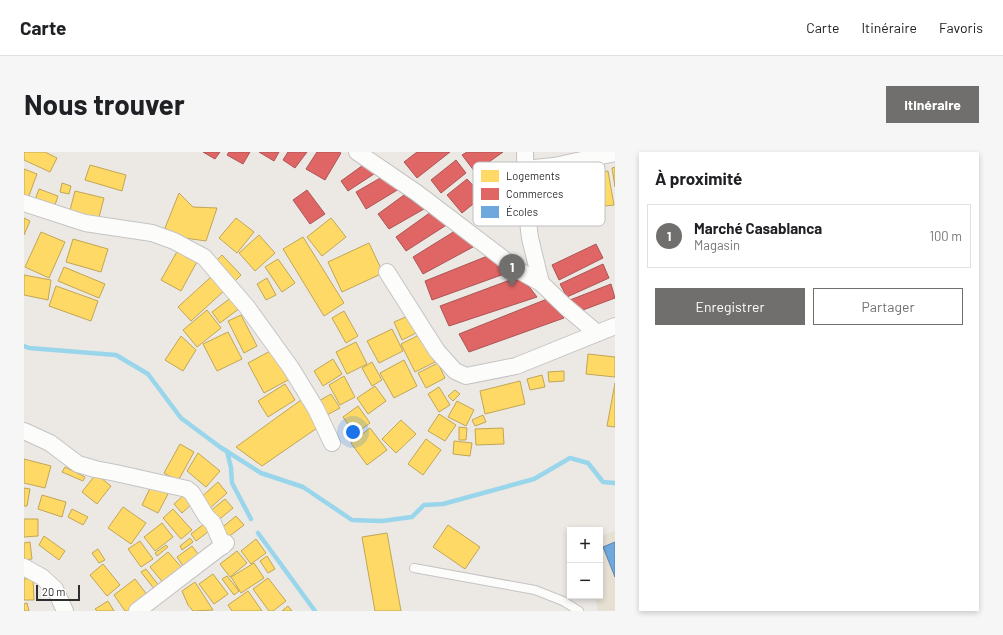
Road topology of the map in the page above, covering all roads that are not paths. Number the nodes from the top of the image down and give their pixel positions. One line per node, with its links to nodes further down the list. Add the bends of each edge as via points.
1 (357, 152): 7 (street, via 417,193 518,270)
2 (615, 153): 3 (street)
3 (573, 162)
4 (24, 204): 11 (street, via 85,223 152,233 204,257 247,307 291,368 316,409)
5 (529, 226): 7 (street)
6 (387, 272): 9 (street, via 437,351 455,371 466,376 516,366)
7 (541, 283): 9 (street)
8 (615, 326): 9 (street)
9 (597, 333)
10 (24, 430): 15 (street, via 50,443 78,464 187,489 214,523 224,545)
11 (332, 443)
12 (24, 567): 14 (street, via 42,577 55,589)
13 (414, 568): 16 (lane, via 535,590 563,600)
14 (65, 611)
15 (137, 611)
16 (579, 611)

